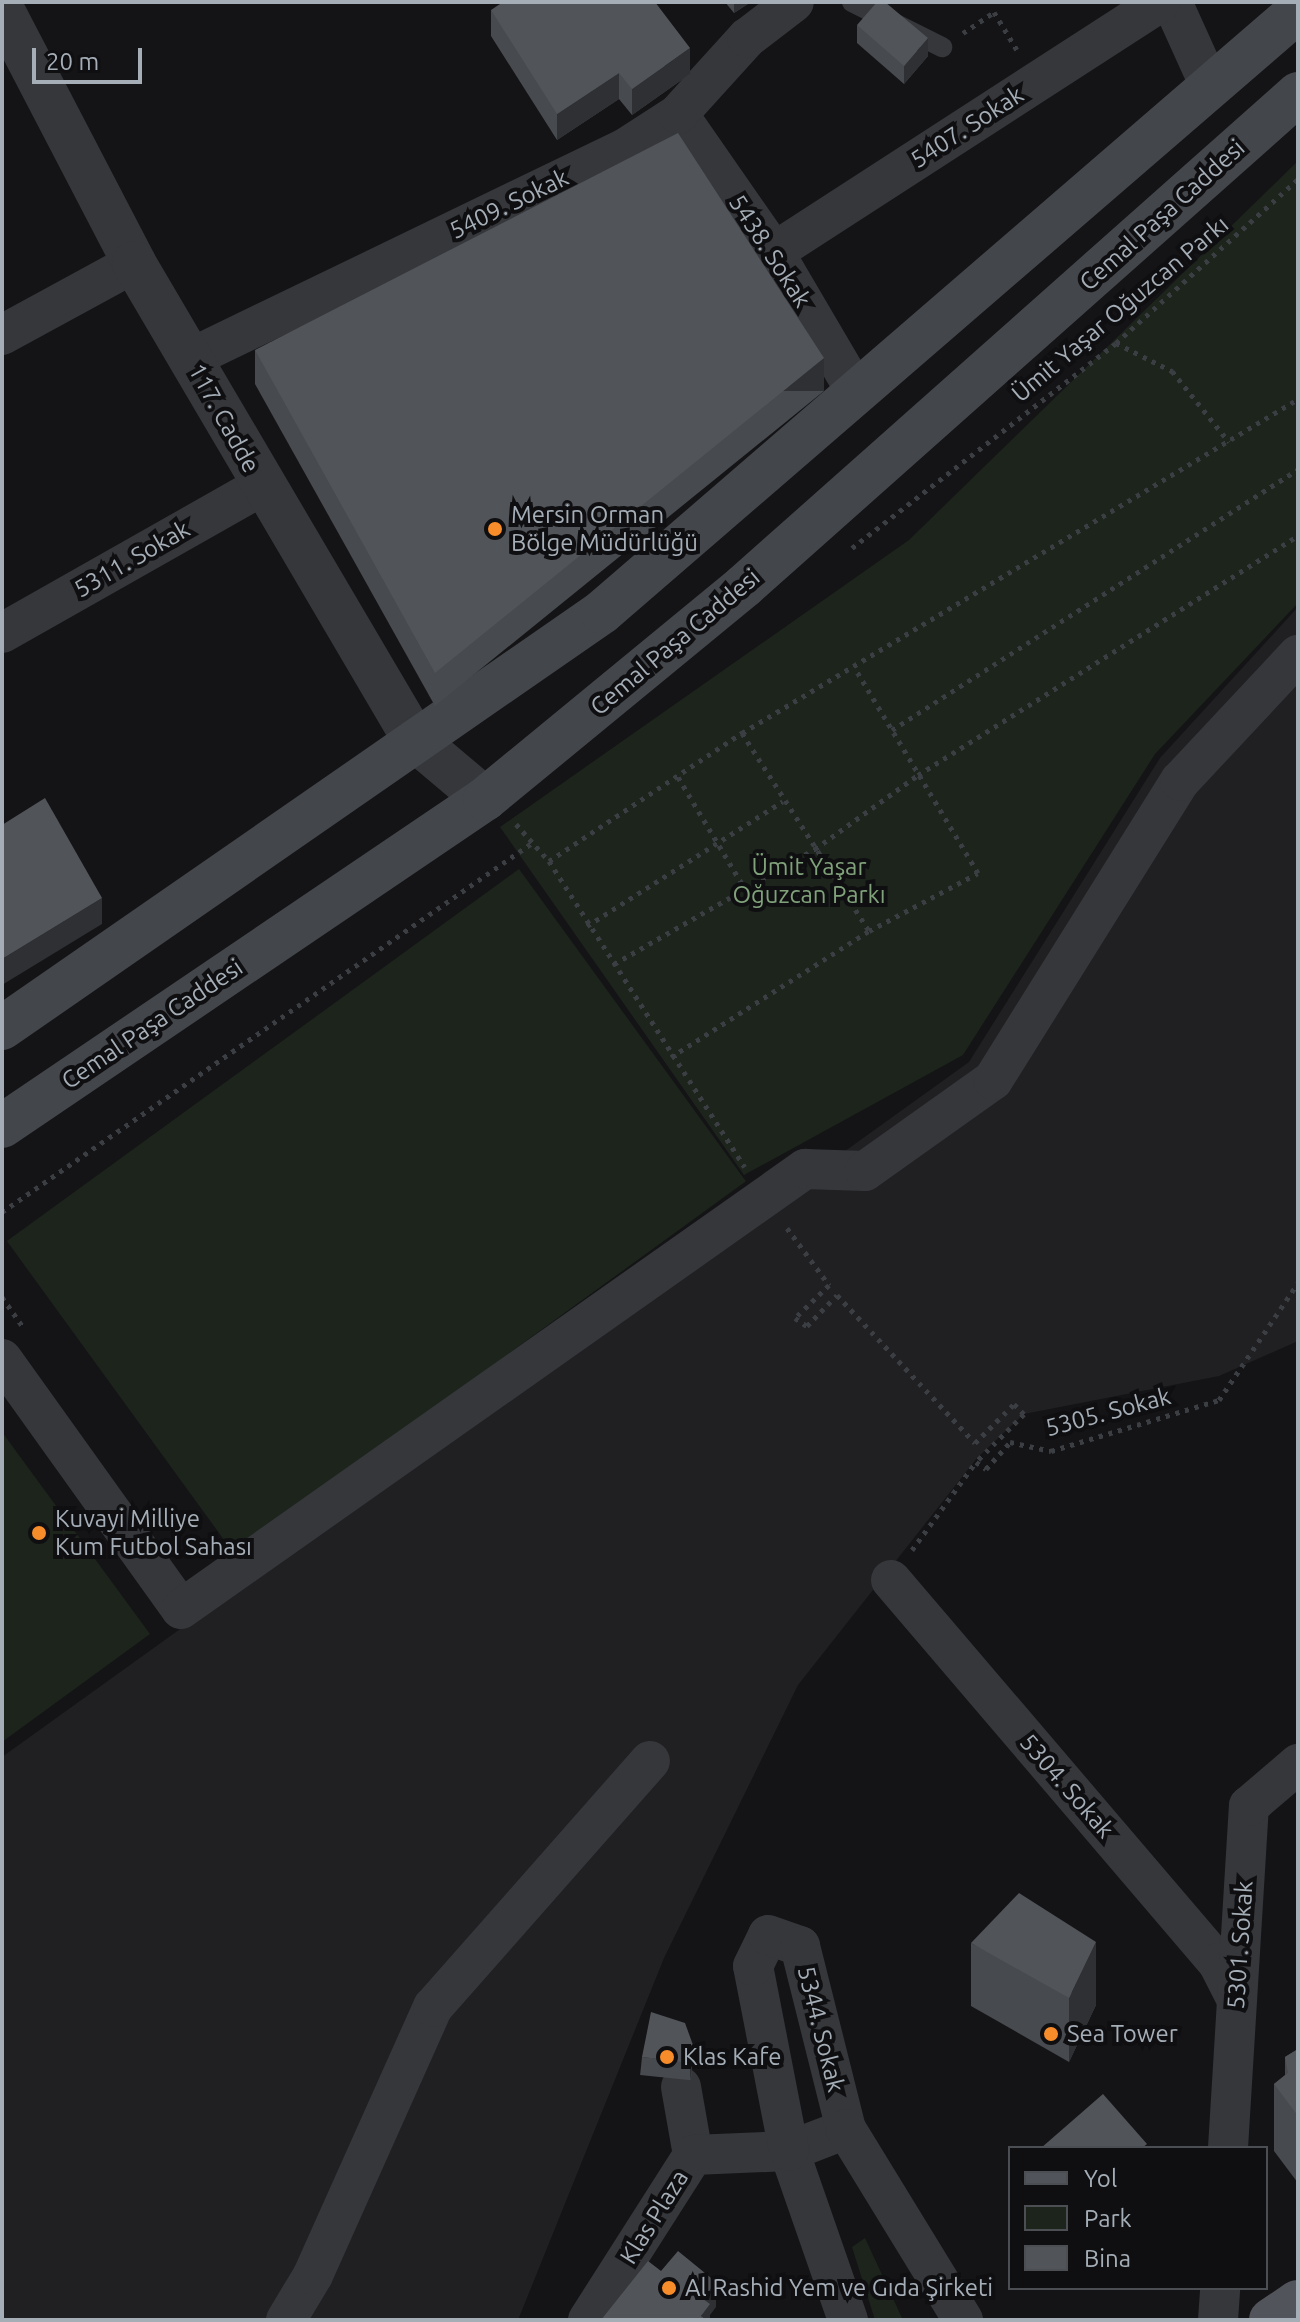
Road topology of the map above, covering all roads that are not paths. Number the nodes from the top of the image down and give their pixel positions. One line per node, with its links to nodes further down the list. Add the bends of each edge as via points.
1 (794, 2): 10 (street, 5409. Sokak, via 747,38)
2 (852, 2): 7 (lane)
3 (1160, 2): 11 (street, 5407. Sokak)
4 (1172, 2): 8 (street)
5 (9, 8): 12 (street, 117. Cadde)
6 (1298, 11): 8 (main road)
7 (942, 47)
8 (1210, 86): 15 (main road)
9 (1298, 94): 20 (main road, Cemal Paşa Caddesi, via 744,586)
10 (678, 114): 11 (street, 5438. Sokak); 14 (street, 5409. Sokak, via 624,149)
11 (774, 252): 15 (street, 5438. Sokak)
12 (134, 263): 13 (street); 14 (street, 117. Cadde)
13 (2, 335)
14 (191, 358): 16 (street, 117. Cadde)
15 (856, 392): 19 (main road, via 602,612)
16 (262, 486): 17 (street, 5311. Sokak); 19 (street, 117. Cadde)
17 (2, 633)
18 (1298, 655): 23 (street, via 1180,781 993,1080 865,1171 805,1169 181,1609)
19 (414, 739): 20 (street, 117. Cadde); 21 (main road)
20 (485, 799): 22 (main road, Cemal Paşa Caddesi)
21 (2, 1028)
22 (2, 1126)
23 (2, 1359)
24 (891, 1580): 27 (street, 5304. Sokak, via 1218,1963)
25 (650, 1761): 35 (street, via 433,2007 313,2275)
26 (1298, 1764): 27 (street, 5301. Sokak, via 1249,1806)
27 (1236, 1998): 30 (street, 5301. Sokak)
28 (681, 2087): 32 (street)
29 (846, 2129): 31 (street); 31 (street, 5344. Sokak, via 800,1946 768,1935 753,1966); 38 (street, 5344. Sokak)
30 (1228, 2146)
31 (789, 2151): 32 (street, Klas Plaza); 37 (street, 5344. Sokak)
32 (693, 2155): 36 (street, Klas Plaza)
33 (1220, 2290): 39 (street)
34 (1298, 2302): 40 (main road)
35 (286, 2320)
36 (588, 2320)
37 (848, 2320)
38 (963, 2320)
39 (1218, 2320)
40 (1271, 2320)

